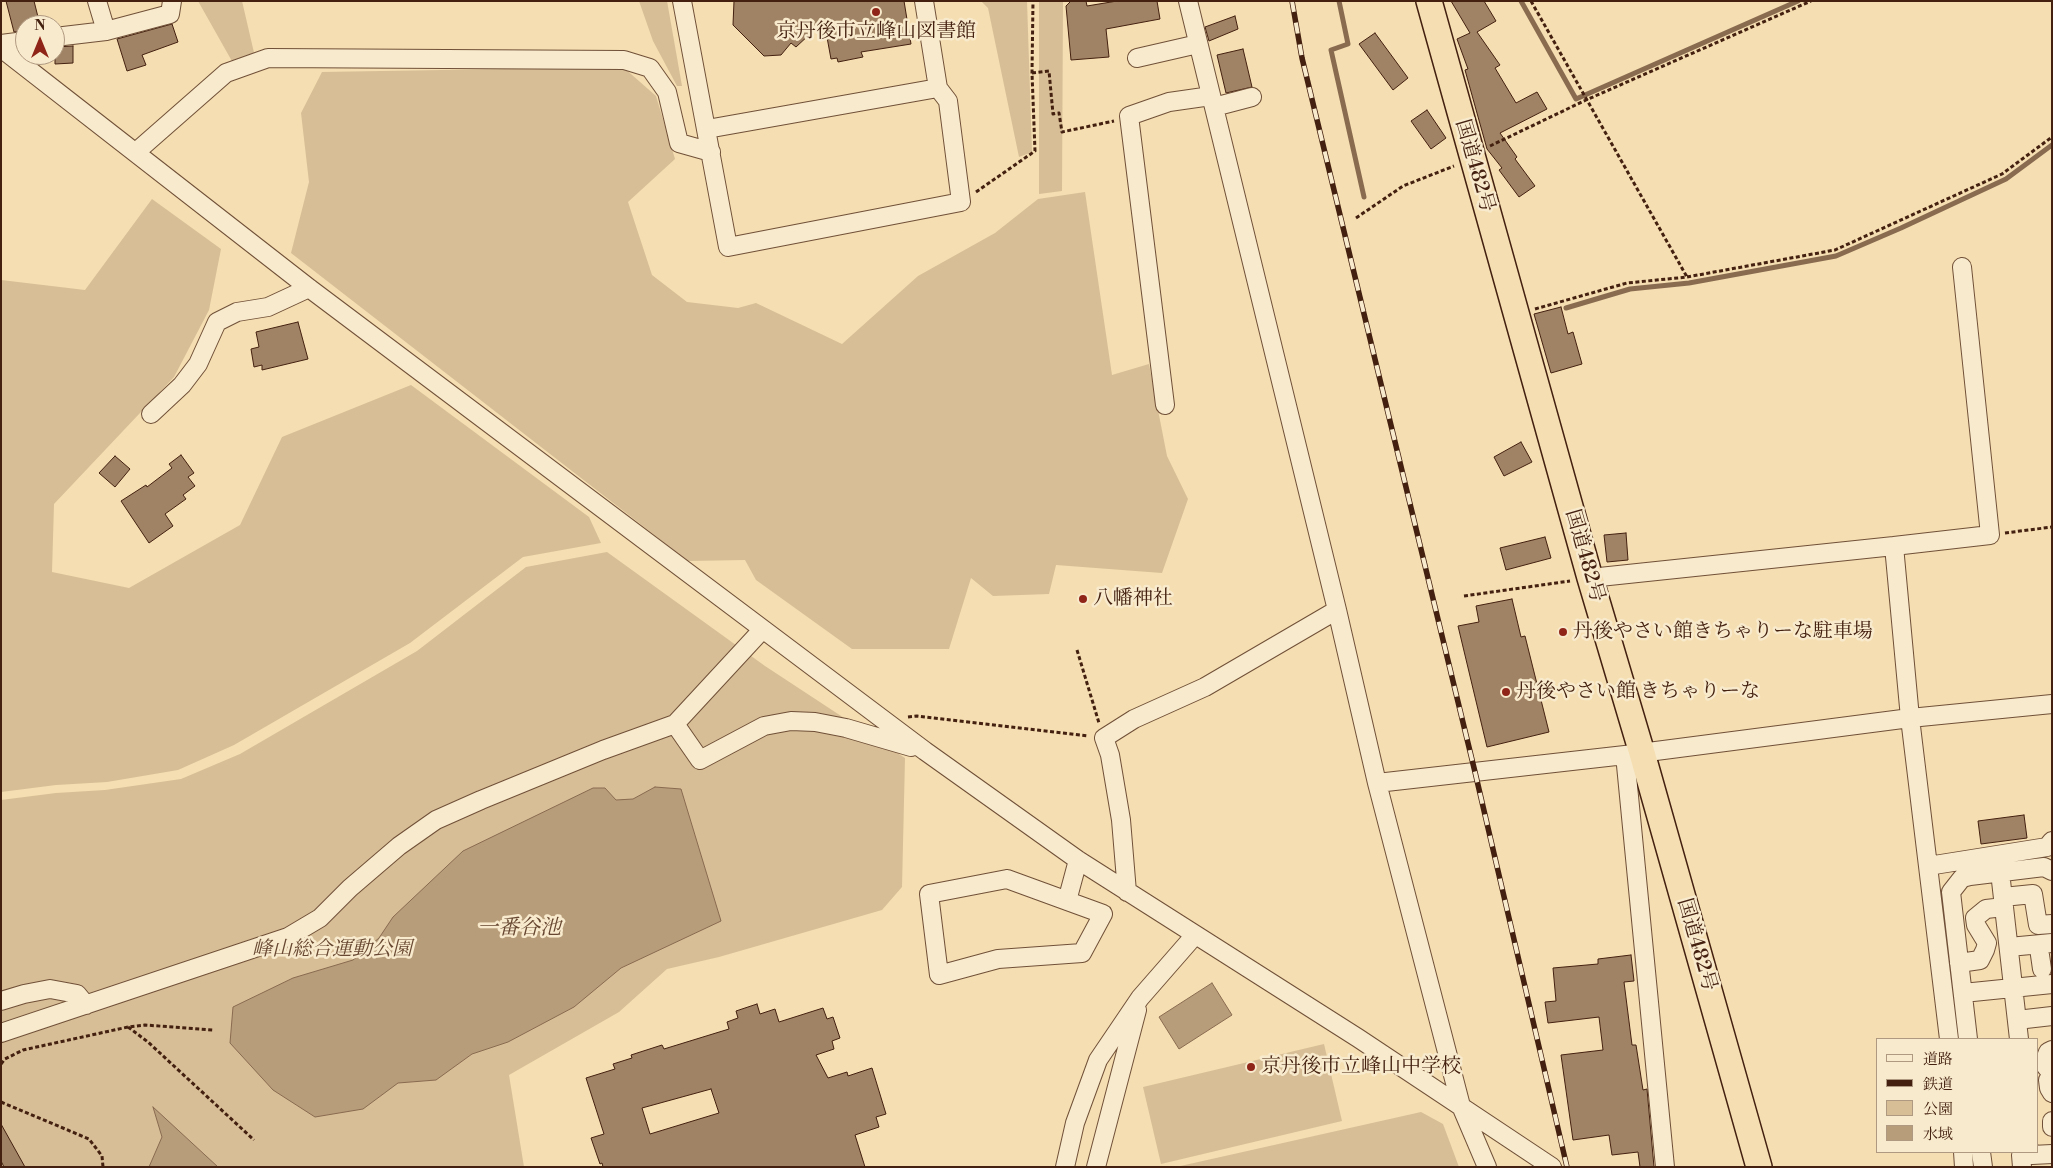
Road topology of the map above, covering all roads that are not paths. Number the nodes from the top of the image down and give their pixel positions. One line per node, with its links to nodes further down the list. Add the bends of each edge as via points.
1 (97, 1): 7 (street)
2 (172, 1): 7 (street, via 170,14)
3 (682, 1): 17 (street)
4 (924, 1): 14 (street)
5 (1188, 1): 11 (street)
6 (1429, 1): 25 (highway, 国道482号)
7 (106, 31): 8 (street)
8 (65, 36)
9 (15, 42): 10 (street)
10 (1, 44)
11 (1198, 44): 13 (street); 16 (street)
12 (1, 48): 18 (street)
13 (1137, 58)
14 (938, 88): 17 (street); 19 (street, via 948,101 961,202 728,247)
15 (1252, 96): 16 (street)
16 (1213, 101): 22 (street, via 1169,102 1129,116); 26 (street)
17 (706, 129): 19 (street)
18 (136, 152): 19 (street, via 226,73 268,58 624,60 650,68 668,92 679,143); 21 (street)
19 (711, 152)
20 (1962, 267): 24 (street, via 1990,535)
21 (309, 288): 23 (street, via 268,307 237,312 217,322 198,364 182,386); 27 (street)
22 (1166, 405)
23 (151, 414)
24 (1894, 546): 25 (street); 29 (street)
25 (1590, 578): 32 (highway, 国道482号)
26 (1337, 610): 33 (street); 39 (street, via 1205,687 1134,719 1104,738 1121,820)
27 (762, 630): 30 (street); 31 (street)
28 (2052, 704): 29 (street)
29 (1910, 718): 32 (street); 36 (street)
30 (675, 724): 31 (street, via 700,760 764,726 791,721 846,728); 51 (street, via 603,750 436,820 399,846 320,918 288,937)
31 (925, 751): 35 (street)
32 (1633, 754): 33 (street); 72 (street); 73 (highway, 国道482号)
33 (1377, 783): 61 (street)
34 (2050, 845): 36 (street)
35 (1078, 860): 39 (street); 40 (street)
36 (1928, 866): 55 (street)
37 (2000, 872): 38 (street, via 2044,867); 41 (street); 46 (street, via 1962,878 1951,892)
38 (2052, 872)
39 (1127, 892): 43 (street)
40 (1067, 901): 40 (street, via 1007,879 929,894 939,975 998,959 1082,953 1104,914)
41 (2003, 902): 42 (street, via 2033,894 2038,925); 44 (street); 46 (street, via 1976,918 1976,925 1987,942 1980,960)
42 (2052, 924)
43 (1195, 935): 49 (street); 61 (street)
44 (2009, 953): 45 (street); 47 (street)
45 (2047, 961): 47 (street)
46 (1959, 963): 48 (street)
47 (2013, 987): 48 (street); 53 (street)
48 (1963, 993): 56 (street)
49 (1140, 998): 68 (street, via 1098,1060 1075,1123); 69 (street)
50 (1, 1001): 51 (street, via 50,989 77,994)
51 (86, 1005): 54 (street)
52 (2050, 1012): 53 (street)
53 (2017, 1020): 57 (street)
54 (1, 1033)
55 (1949, 1038)
56 (1968, 1038)
57 (2019, 1038)
58 (2052, 1050): 59 (street, via 2045,1060)
59 (2052, 1073): 60 (street, via 2048,1084)
60 (2052, 1093)
61 (1461, 1106): 70 (street); 71 (street)
62 (2052, 1121): 63 (street)
63 (2052, 1127)
64 (1963, 1153): 74 (street)
65 (1981, 1153): 75 (street)
66 (2052, 1154): 67 (street)
67 (2029, 1158)
68 (1065, 1167)
69 (1096, 1167)
70 (1487, 1167)
71 (1552, 1167)
72 (1665, 1167)
73 (1759, 1167)
74 (1964, 1167)
75 (1983, 1167)

